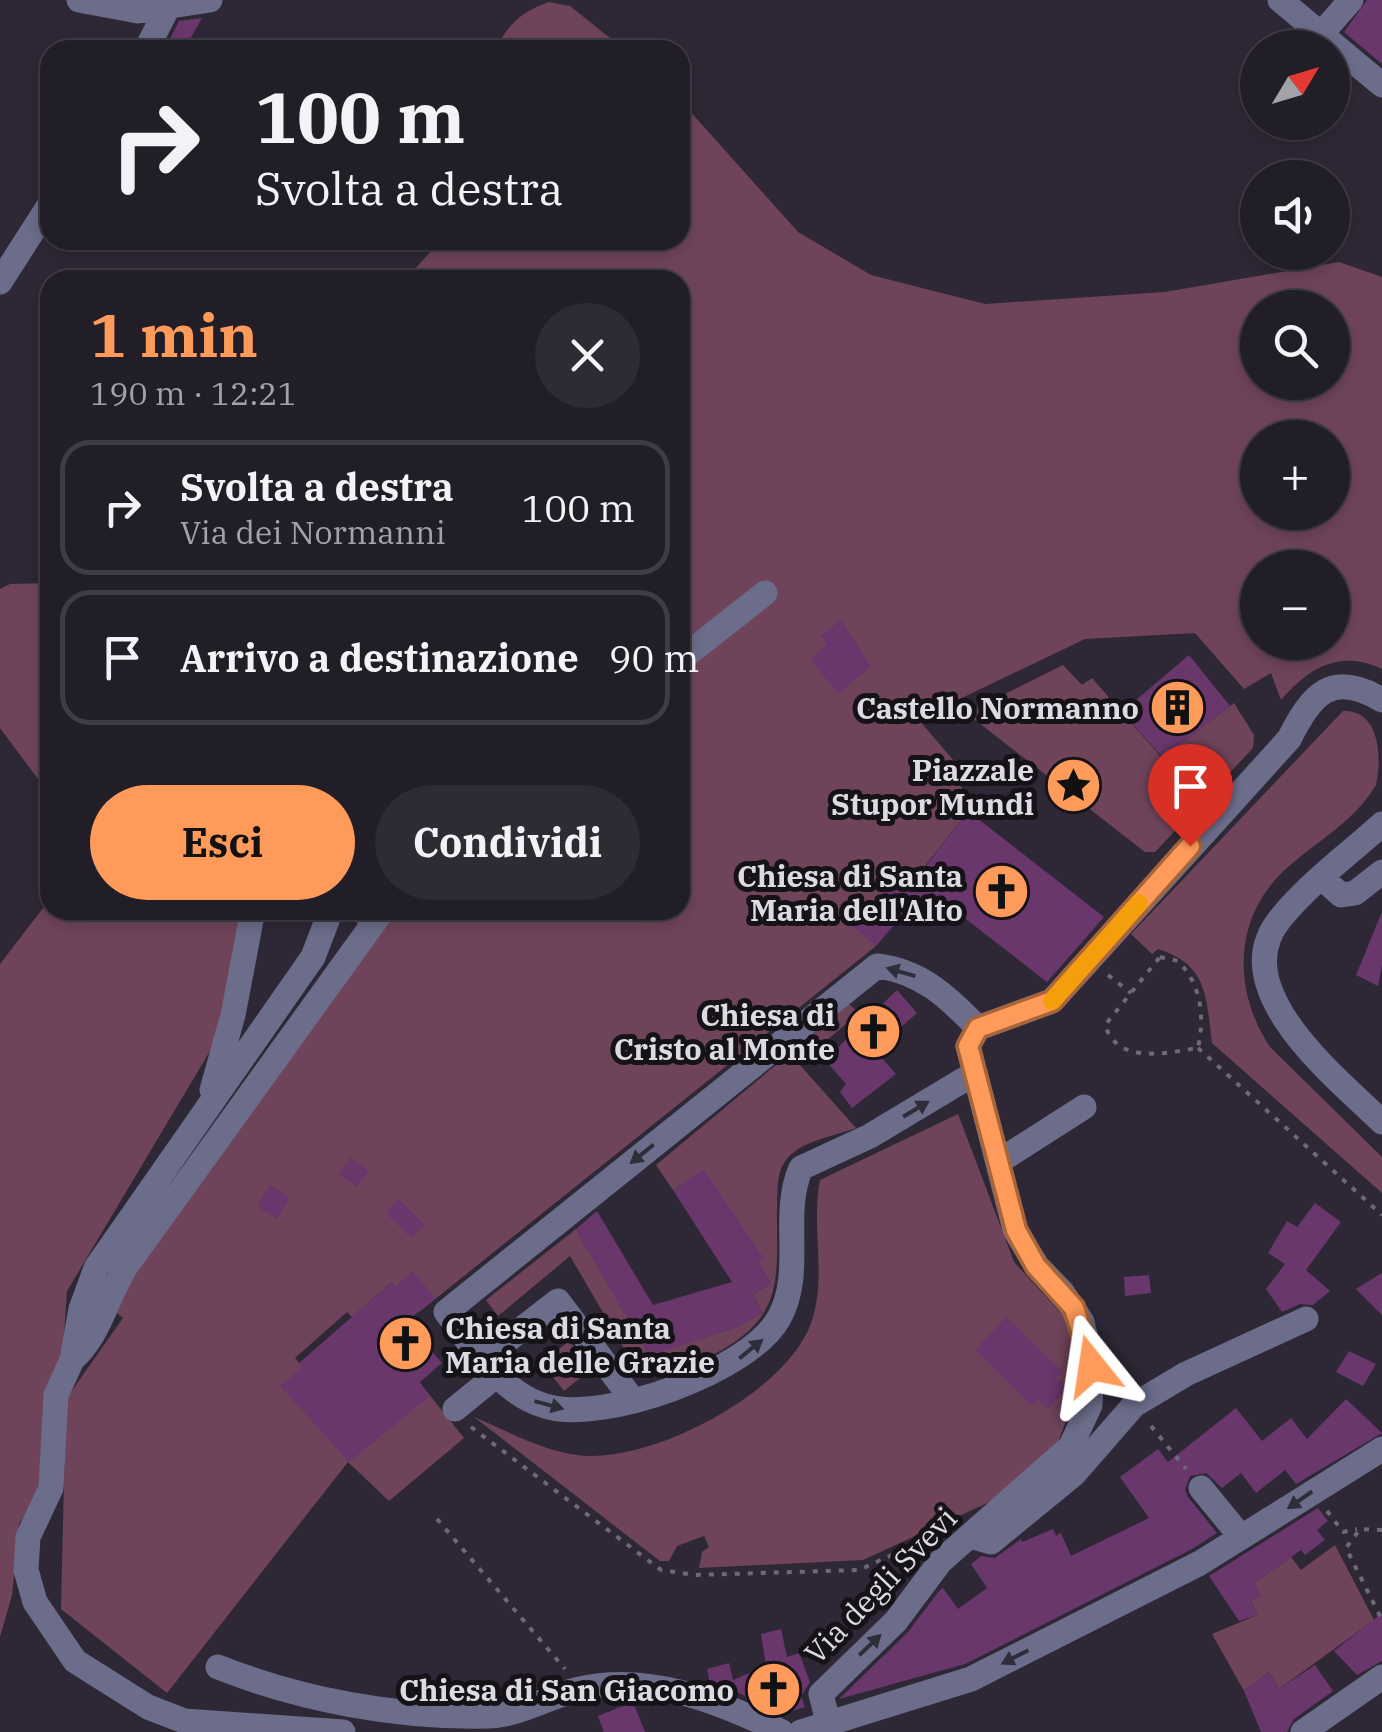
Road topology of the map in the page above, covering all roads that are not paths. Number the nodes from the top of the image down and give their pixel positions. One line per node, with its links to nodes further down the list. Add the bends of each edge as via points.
1 (79, 0): 5 (street, via 118,10)
2 (210, 0): 5 (street)
3 (1280, 0): 6 (street)
4 (1351, 0): 7 (street)
5 (167, 9): 8 (street)
6 (1316, 30)
7 (1325, 30)
8 (151, 40)
9 (1350, 58): 10 (street)
10 (1382, 85)
11 (40, 220): 12 (street)
12 (0, 282)
13 (765, 593): 14 (street)
14 (690, 652)
15 (1382, 700): 22 (street, via 1339,686 1312,700 1289,739 1052,1001)
16 (1382, 824): 18 (street)
17 (1382, 872): 18 (street, via 1355,893 1341,895)
18 (1324, 879): 26 (street, via 1271,935 1272,994 1289,1028)
19 (251, 920): 25 (street)
20 (328, 920): 25 (street, via 312,958)
21 (376, 920): 29 (street, via 127,1265 108,1294 92,1342)
22 (978, 1028): 23 (street, Via degli Svevi, via 968,1046); 30 (street, one-way to 30, via 918,977 892,968 869,971 446,1312)
23 (975, 1073): 27 (street, Via degli Svevi); 31 (street, one-way to 23, via 738,1359 780,1317 791,1273 792,1195 805,1164 870,1136)
24 (1084, 1108): 27 (street)
25 (206, 1110): 29 (street, via 96,1268)
26 (1382, 1122)
27 (998, 1162): 35 (street, Via degli Svevi, via 1020,1239 1082,1322 1092,1388 1071,1446)
28 (1306, 1318): 35 (street, via 1134,1405 1074,1474 1005,1531 991,1542)
29 (72, 1360): 41 (street, via 56,1395 51,1488 28,1537 26,1570 35,1602 75,1661 104,1684 184,1721)
30 (490, 1367): 31 (street, one-way to 31, via 542,1406 590,1411); 31 (street, via 558,1300); 32 (street)
31 (632, 1399)
32 (455, 1409)
33 (1382, 1448): 36 (street, one-way to 36)
34 (1201, 1488): 36 (street)
35 (970, 1536): 40 (street, Via degli Svevi, one-way to 35, via 822,1694)
36 (1241, 1537): 40 (street, one-way to 40, via 971,1679)
37 (218, 1667): 39 (street, via 262,1685 360,1706)
38 (1382, 1677): 45 (street)
39 (492, 1716): 42 (street); 43 (street, via 578,1690 639,1682)
40 (828, 1722): 44 (street)
41 (343, 1732)
42 (438, 1732)
43 (782, 1732)
44 (801, 1732)
45 (1302, 1732)

